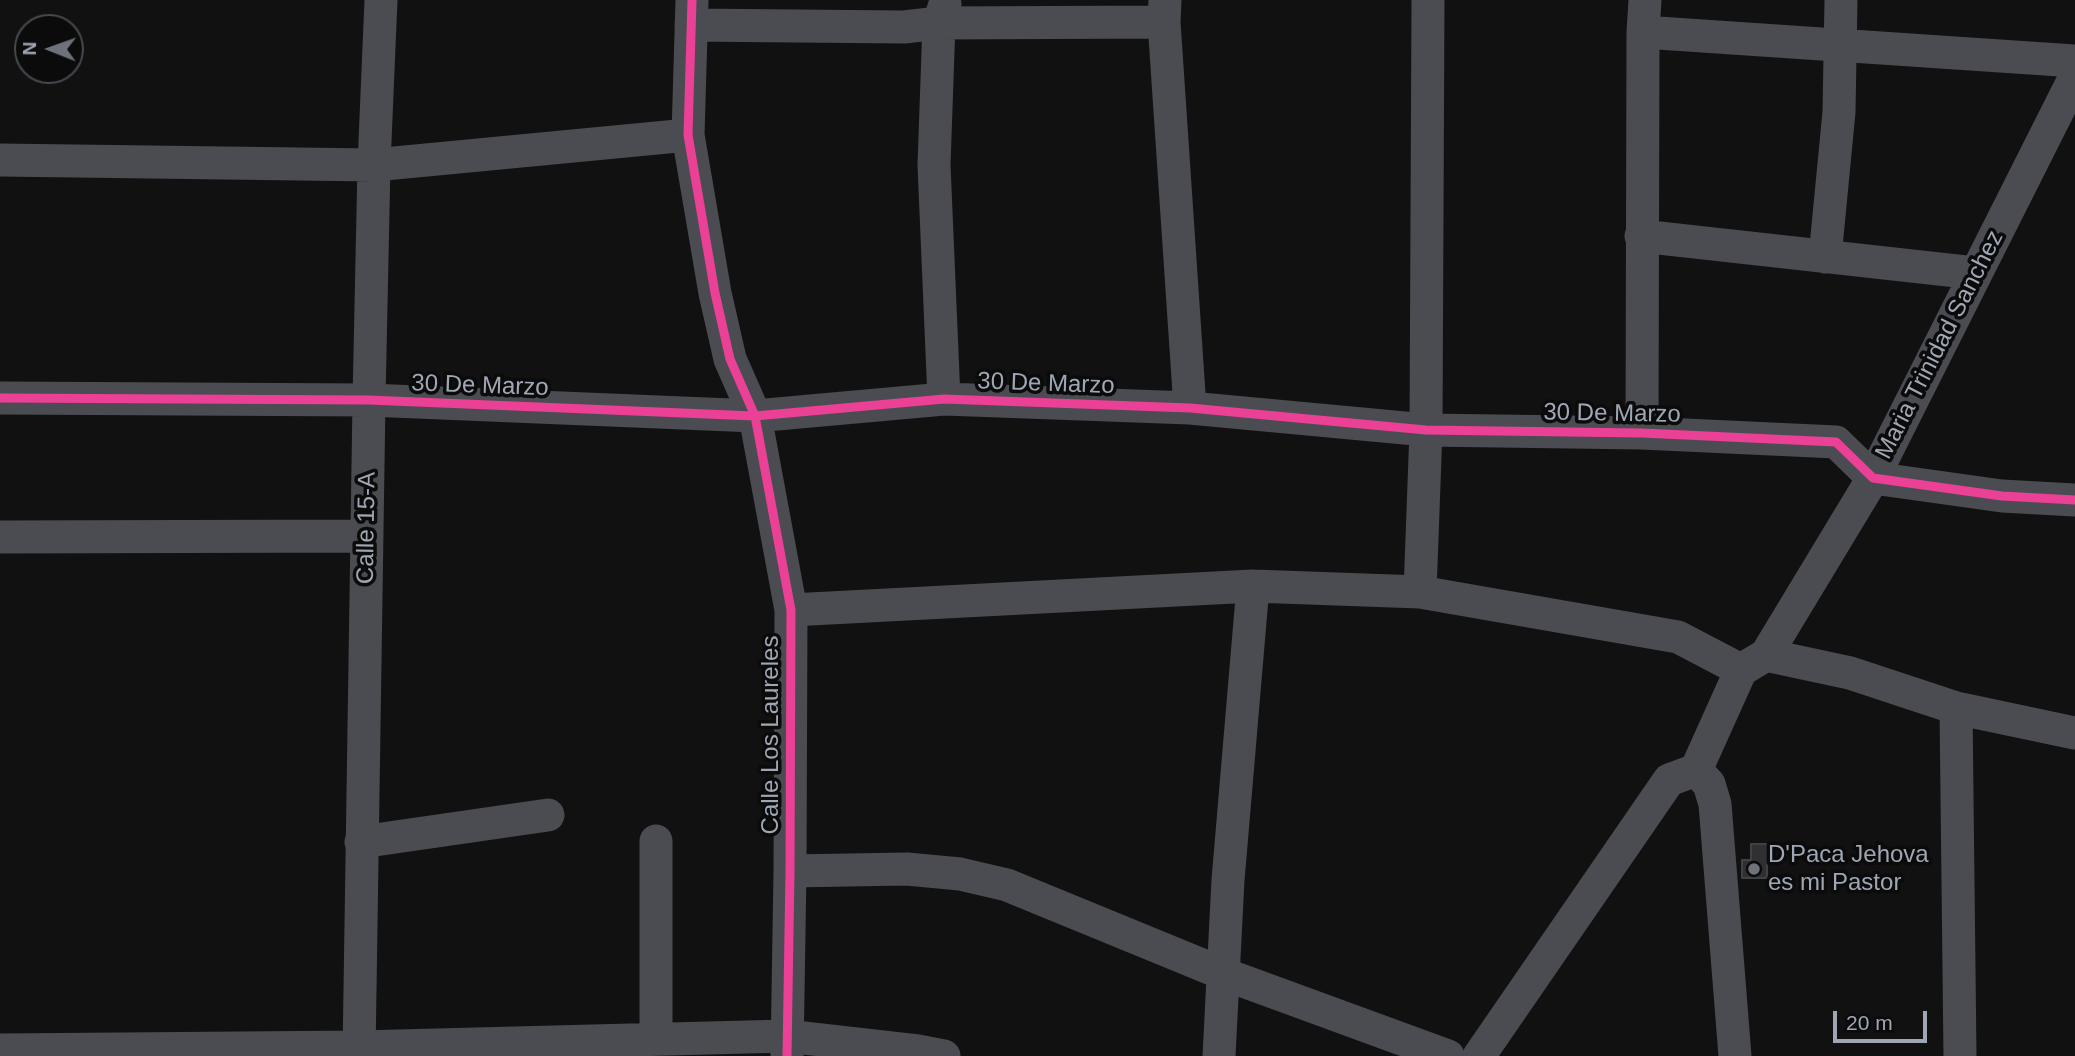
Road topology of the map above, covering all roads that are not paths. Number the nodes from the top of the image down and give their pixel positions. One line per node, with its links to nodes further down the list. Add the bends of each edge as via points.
1 (381, 0): 13 (street, Calle 15-A)
2 (1428, 0): 22 (street)
3 (1841, 0): 8 (street)
4 (943, 11): 5 (street); 6 (street, via 904,27); 18 (street, via 934,165)
5 (1165, 11): 20 (street)
6 (691, 12): 11 (street, Calle Los Laureles)
7 (1644, 16): 8 (street); 14 (street)
8 (1839, 46): 9 (street); 15 (street, via 1839,112)
9 (2075, 61)
10 (2075, 77): 16 (street, Maria Trinidad Sanchez)
11 (688, 135): 13 (street); 21 (street, Calle Los Laureles, via 730,359)
12 (0, 160): 13 (street)
13 (374, 165): 19 (street, Calle 15-A)
14 (1642, 236): 15 (street); 23 (street)
15 (1825, 257): 16 (street)
16 (1975, 273): 24 (street, Maria Trinidad Sanchez)
17 (0, 398): 19 (street, 30 De Marzo)
18 (944, 399): 20 (street, 30 De Marzo); 21 (street, 30 De Marzo)
19 (369, 401): 21 (street, 30 De Marzo); 27 (street, Calle 15-A)
20 (1190, 408): 22 (street, 30 De Marzo)
21 (755, 416): 30 (street, Calle Los Laureles)
22 (1426, 430): 23 (street, 30 De Marzo); 29 (street)
23 (1642, 433): 24 (street, 30 De Marzo, via 1836,442)
24 (1873, 478): 25 (street, via 2003,496); 31 (street, Maria Trinidad Sanchez)
25 (2075, 500)
26 (0, 537): 27 (street)
27 (367, 537): 37 (street, Calle 15-A)
28 (1253, 586): 29 (street); 30 (street); 39 (street)
29 (1420, 592): 31 (street, via 1678,637)
30 (791, 610): 38 (street, Calle Los Laureles)
31 (1754, 663): 32 (street, via 1850,673); 34 (street, Maria Trinidad Sanchez)
32 (1956, 708): 33 (street); 49 (street)
33 (2075, 733)
34 (1696, 770): 47 (street, via 1669,780); 48 (street, via 1709,784 1715,804)
35 (548, 815): 37 (street)
36 (656, 841): 40 (street)
37 (361, 842): 43 (street, Calle 15-A)
38 (790, 871): 39 (street, via 907,869 1007,885); 41 (street, Calle Los Laureles)
39 (1224, 974): 45 (street); 46 (street)
40 (656, 1039): 41 (street); 43 (street)
41 (787, 1046): 44 (street)
42 (0, 1050): 43 (street)
43 (359, 1052)
44 (944, 1056)
45 (1219, 1056)
46 (1448, 1056)
47 (1479, 1056)
48 (1735, 1056)
49 (1960, 1056)

